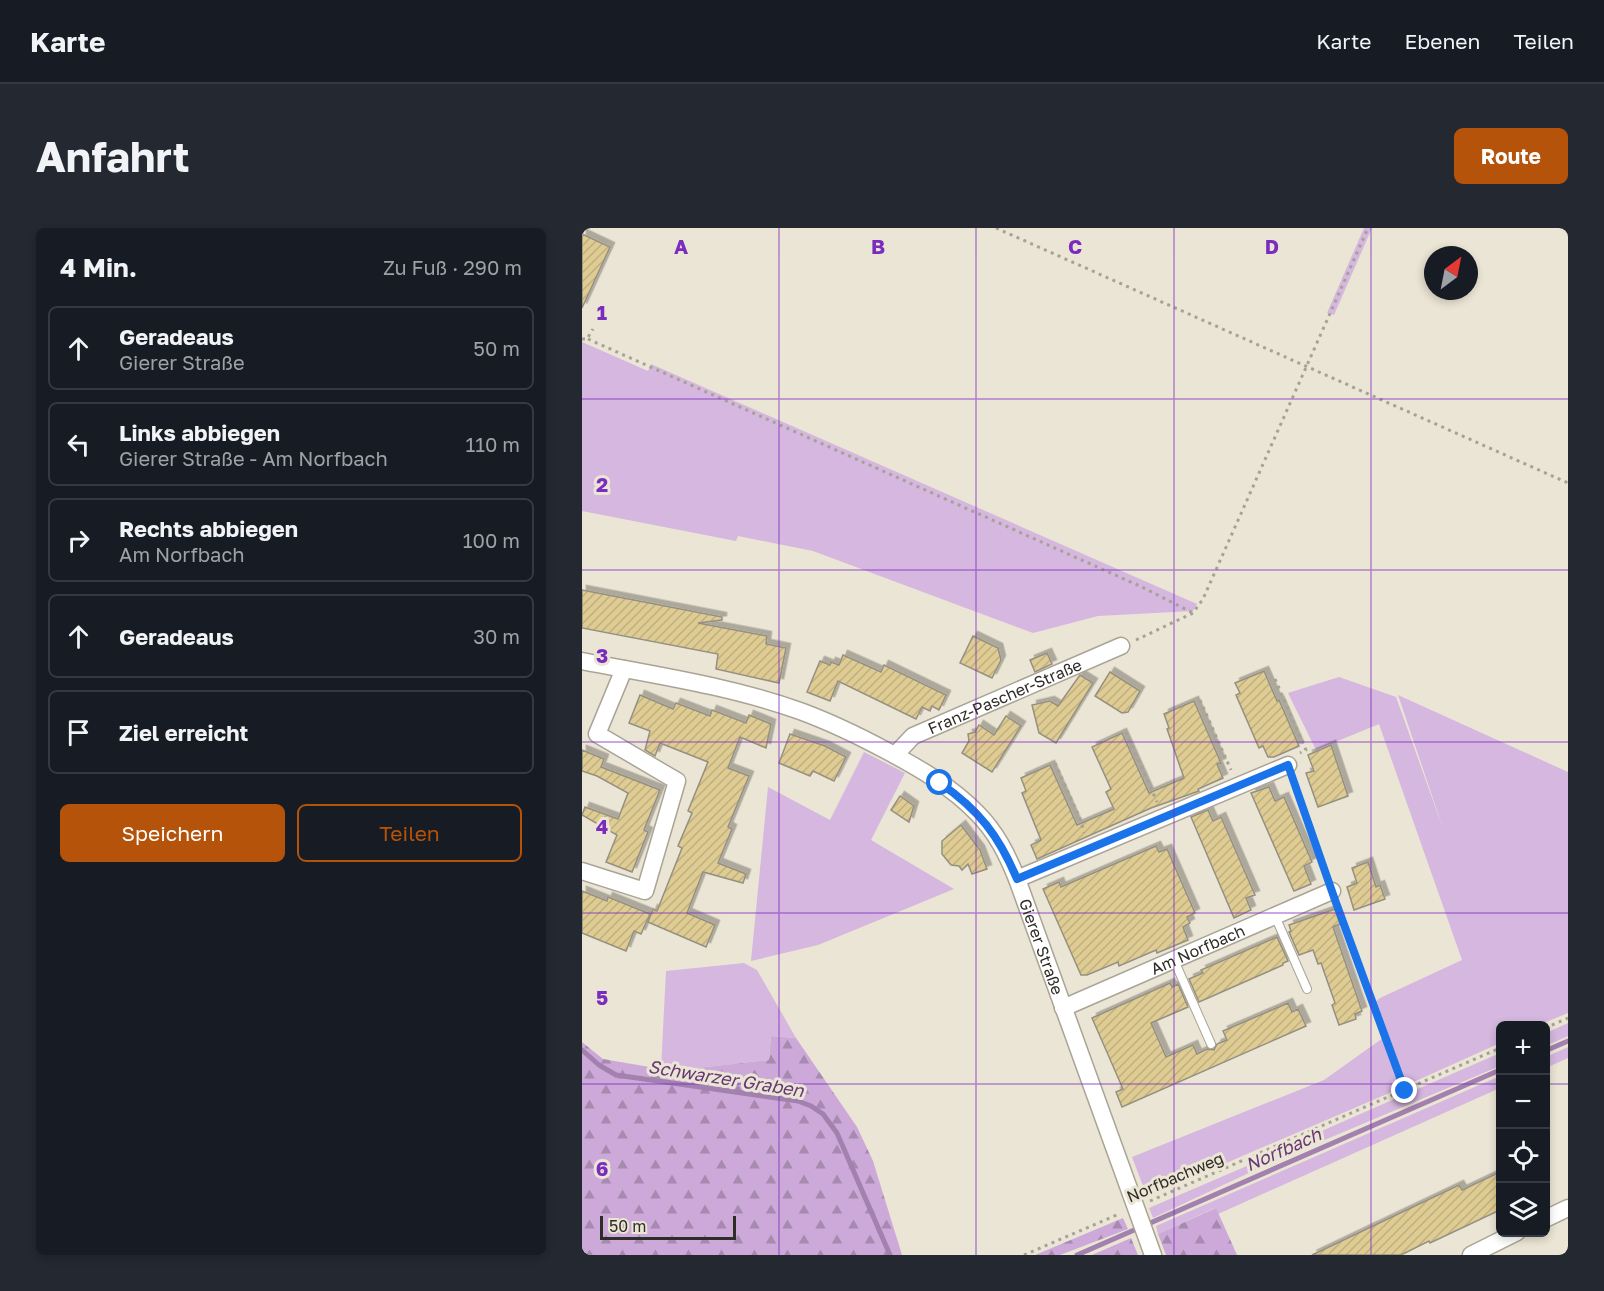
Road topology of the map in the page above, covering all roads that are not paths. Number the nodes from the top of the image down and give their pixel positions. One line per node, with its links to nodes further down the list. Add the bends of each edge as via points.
1 (1126, 644): 4 (street, Franz-Pascher-Straße, via 913,736)
2 (582, 661): 3 (street, Gierer Straße)
3 (624, 669): 4 (street, Gierer Straße, via 776,703 830,723); 6 (street, via 597,734 677,781 645,891)
4 (896, 755): 7 (street, Gierer Straße, via 978,813 1005,851)
5 (1288, 765): 7 (street)
6 (582, 871)
7 (1017, 879): 12 (street, Gierer Straße)
8 (1332, 891): 9 (street, Am Norfbach)
9 (1275, 916): 10 (street, Am Norfbach); 11 (lane)
10 (1174, 960): 12 (street, Am Norfbach); 13 (lane)
11 (1307, 989)
12 (1063, 1008): 17 (street, Gierer Straße)
13 (1211, 1044)
14 (1568, 1208): 15 (street)
15 (1550, 1217)
16 (1509, 1237): 18 (street)
17 (1152, 1252)
18 (1471, 1255)

